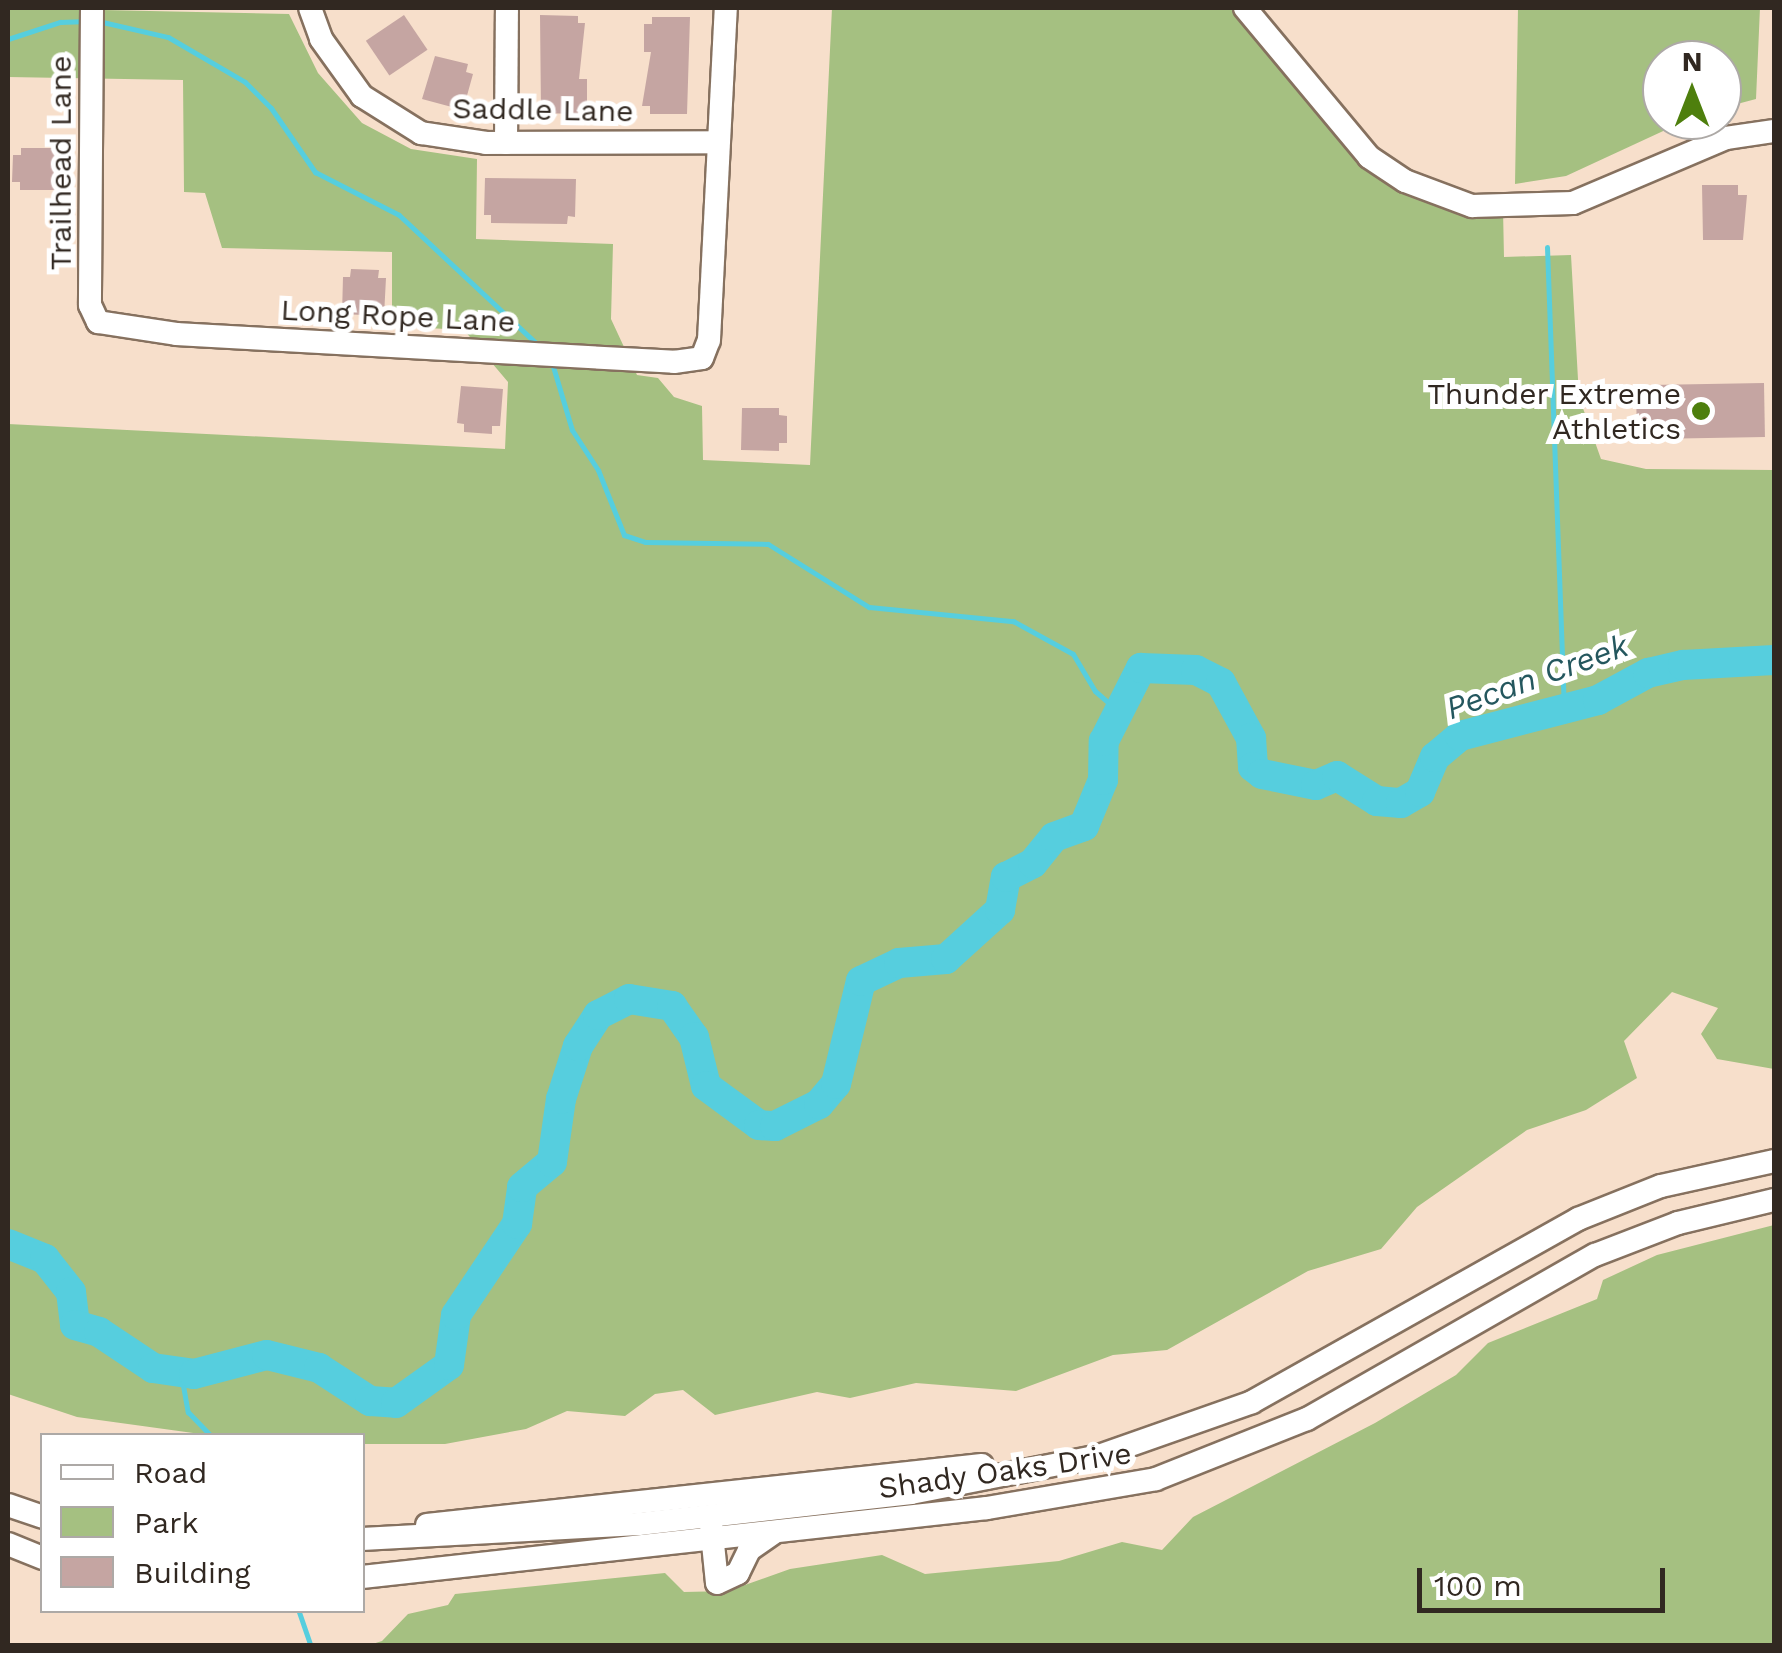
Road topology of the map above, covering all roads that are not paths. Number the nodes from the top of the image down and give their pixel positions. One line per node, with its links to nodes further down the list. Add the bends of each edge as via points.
1 (92, 8): 9 (street, Trailhead Lane)
2 (310, 8): 8 (street, Saddle Lane, via 333,58 378,111 421,134)
3 (508, 8): 8 (street)
4 (726, 8): 7 (street)
5 (1245, 8): 6 (street, via 1358,147 1390,172 1457,202 1504,210 1573,203 1726,138)
6 (1774, 131)
7 (718, 142): 8 (street, Saddle Lane); 9 (street, Long Rope Lane, via 709,340 702,358 176,334 106,326)
8 (506, 143)
9 (93, 318)
10 (1774, 1161): 12 (street, Shady Oaks Drive, via 1675,1182 1578,1219 1280,1388)
11 (1774, 1200): 16 (street, Shady Oaks Drive, via 1678,1223 1595,1255 1307,1419 1194,1467 1076,1497)
12 (1149, 1440): 15 (street, Shady Oaks Drive, via 911,1493); 17 (street, Shady Oaks Drive)
13 (8, 1504): 14 (street)
14 (40, 1516)
15 (711, 1526): 16 (street, Shady Oaks Drive); 16 (street, via 717,1583 738,1573 752,1546); 18 (street, Shady Oaks Drive); 21 (street, Shady Oaks Drive)
16 (776, 1531)
17 (365, 1538)
18 (365, 1538)
19 (8, 1544): 20 (street)
20 (40, 1557)
21 (365, 1577)

